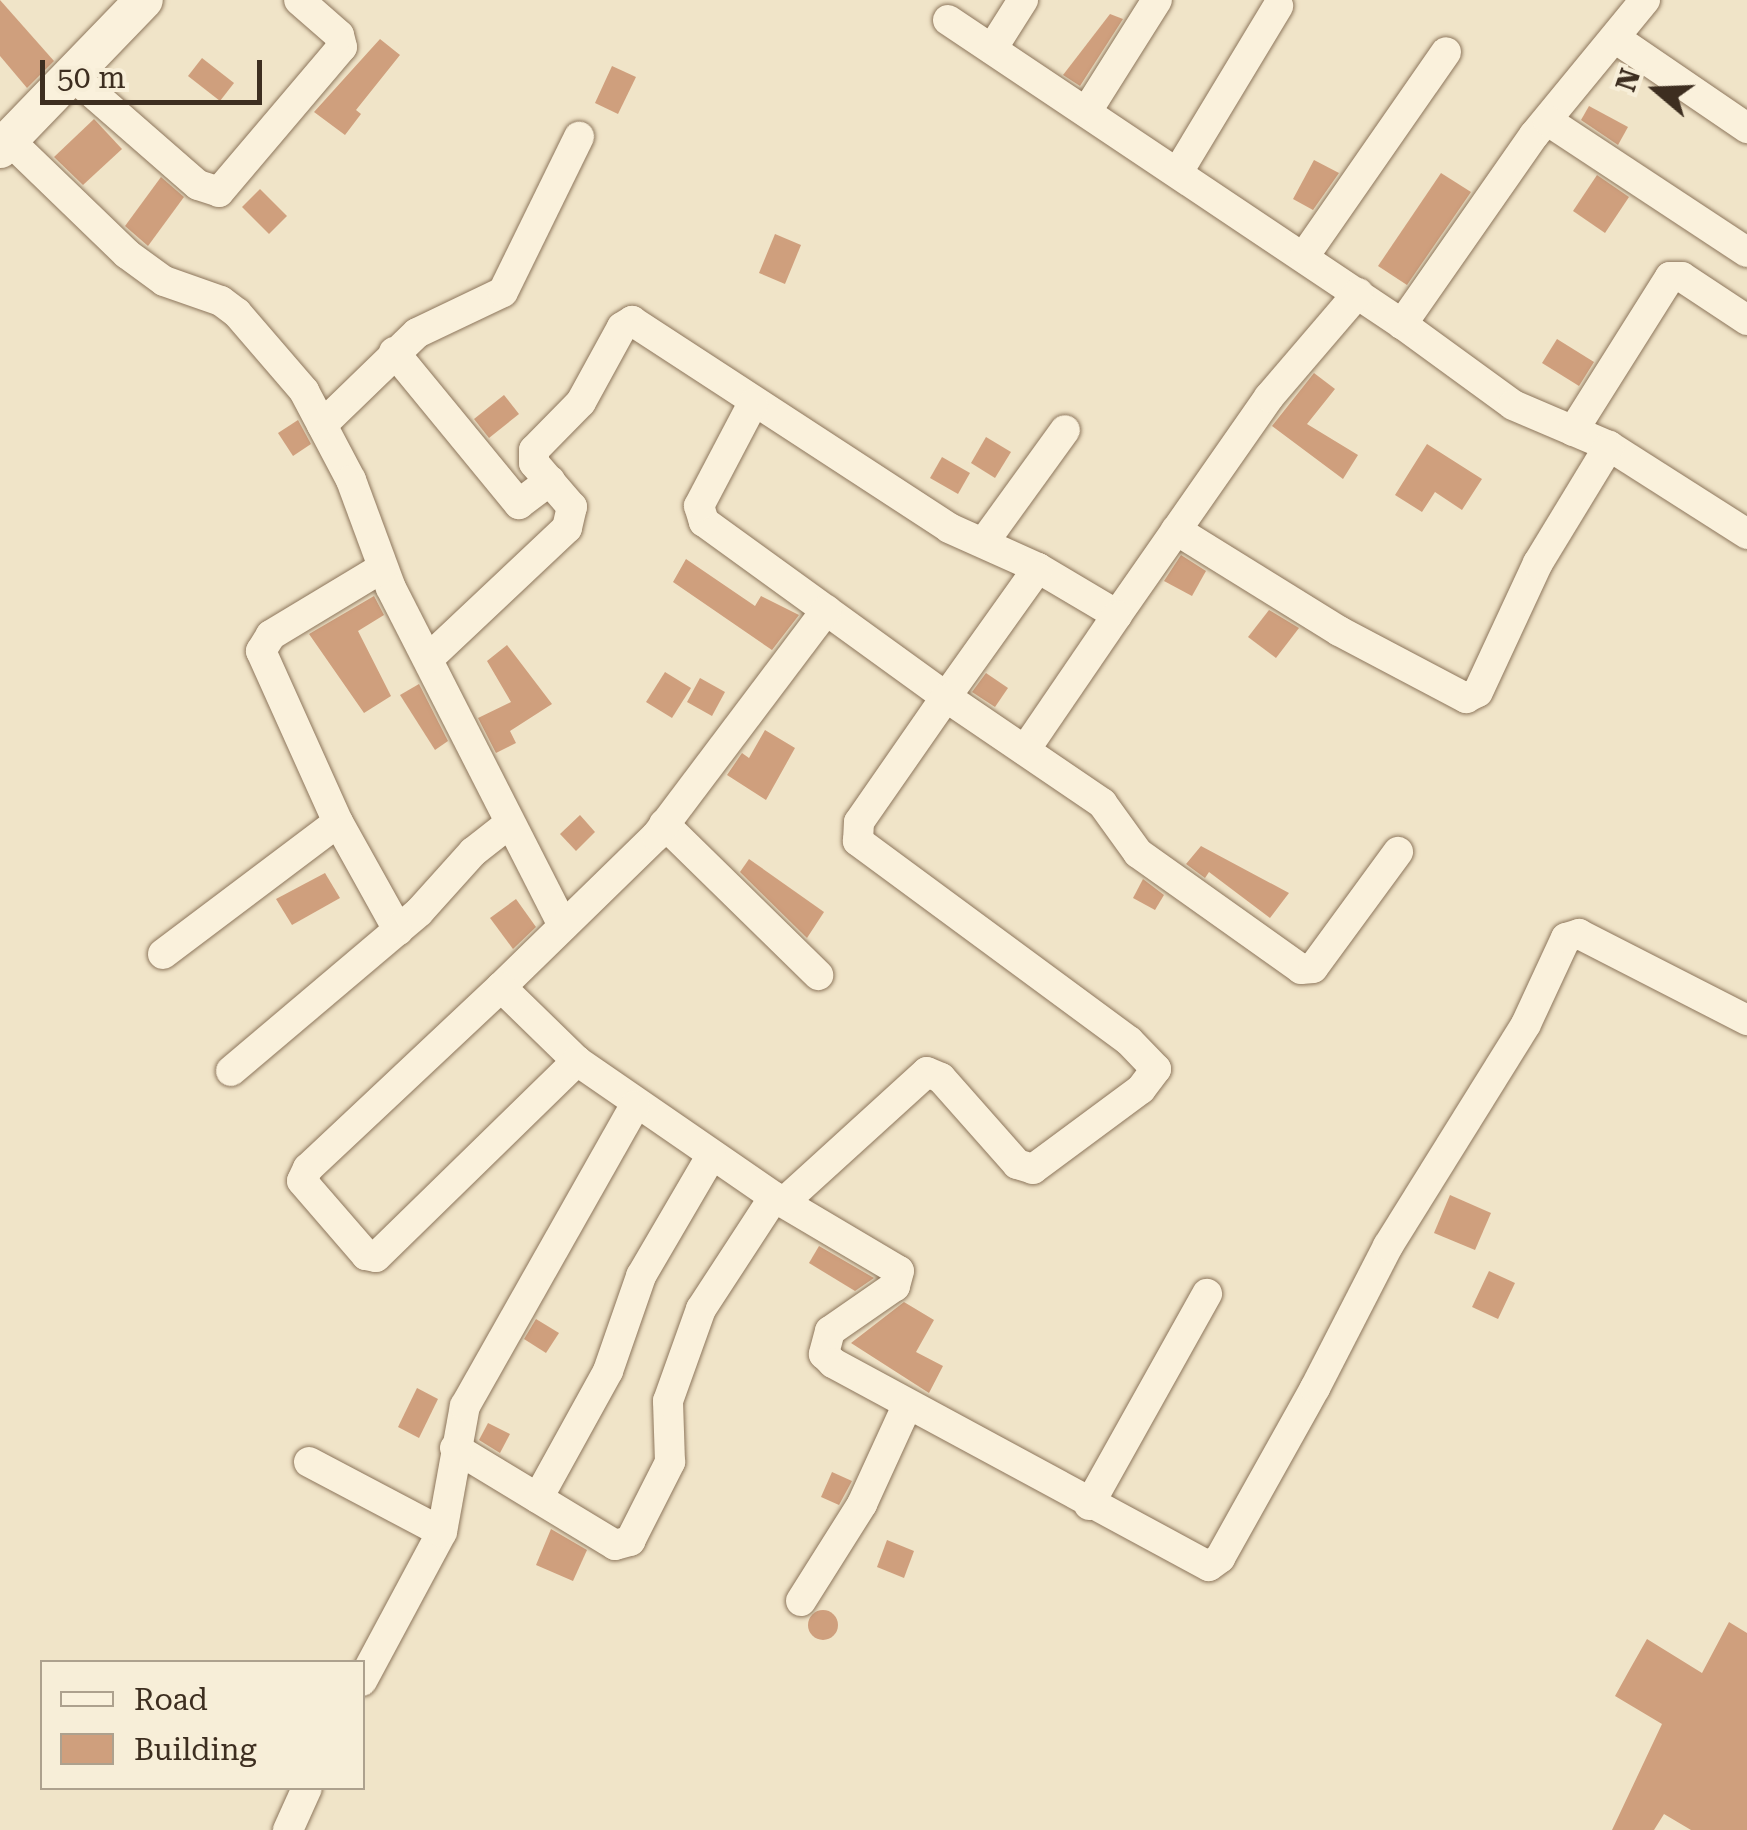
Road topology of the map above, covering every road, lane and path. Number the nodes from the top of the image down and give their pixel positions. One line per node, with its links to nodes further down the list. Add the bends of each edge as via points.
1 (144, 0): 11 (street)
2 (299, 0): 11 (street, via 338,35 342,47 220,192 204,190)
3 (1024, 0): 9 (street)
4 (1157, 0): 12 (street)
5 (1644, 0): 8 (street)
6 (1278, 6): 17 (street)
7 (948, 20): 9 (street)
8 (1614, 38): 13 (street); 14 (street)
9 (992, 49): 12 (street)
10 (1446, 52): 19 (street)
11 (74, 77): 16 (street)
12 (1087, 111): 17 (street)
13 (1548, 121): 18 (street); 22 (street)
14 (1747, 128)
15 (579, 137): 23 (street, via 503,292 447,314)
16 (4, 144): 25 (street, via 164,281 222,301 237,314 304,391)
17 (1178, 172): 19 (street)
18 (1747, 252)
19 (1304, 255): 20 (street)
20 (1358, 294): 22 (street); 30 (street, via 1269,397)
21 (1747, 320): 27 (street, via 1682,277 1670,277)
22 (1402, 324): 27 (street, via 1513,404)
23 (394, 352): 25 (street); 29 (street, via 519,504)
24 (752, 403): 29 (street, via 625,322 580,402 534,450 534,464); 32 (street, via 949,528); 35 (street, via 700,514)
25 (322, 425): 33 (street, via 352,480)
26 (1064, 430): 32 (street)
27 (1573, 432): 28 (street)
28 (1609, 446): 30 (street, via 1538,563 1478,692 1466,698 1339,631); 31 (street)
29 (550, 481): 37 (street, via 572,507 568,528)
30 (1176, 530): 36 (street)
31 (1747, 534)
32 (984, 542): 34 (street)
33 (382, 568): 37 (street); 40 (street, via 271,635 261,651)
34 (1038, 568): 36 (street); 38 (street)
35 (826, 610): 38 (street); 42 (street)
36 (1118, 615): 39 (street)
37 (428, 660): 41 (street)
38 (946, 697): 39 (street); 54 (street, via 859,822 858,841 1128,1040 1156,1069 1127,1100 1040,1166 1026,1169 927,1072)
39 (1025, 750): 43 (street, via 1102,802 1152,865 1301,969 1313,968)
40 (338, 822): 45 (street); 46 (street)
41 (510, 823): 44 (street); 45 (street)
42 (664, 824): 44 (street); 47 (street)
43 (1398, 852)
44 (563, 926): 48 (street)
45 (398, 930): 51 (street)
46 (163, 954)
47 (818, 976)
48 (501, 987): 50 (street); 50 (street, via 304,1174 306,1186 366,1255 376,1256)
49 (1747, 1020): 60 (street, via 1571,934 1526,1024 1388,1246 1220,1558 1203,1566)
50 (576, 1060): 52 (street)
51 (232, 1071)
52 (635, 1106): 53 (street); 57 (street, via 466,1406)
53 (712, 1156): 54 (street); 59 (street, via 641,1276 608,1371)
54 (779, 1200): 56 (street, via 899,1271 895,1286 830,1331 824,1354); 59 (street, via 701,1309 668,1402 670,1462 635,1535 615,1546)
55 (1208, 1294): 60 (street)
56 (906, 1408): 60 (street); 62 (street, via 878,1476)
57 (455, 1448): 59 (street); 61 (street)
58 (309, 1462): 61 (street)
59 (538, 1498)
60 (1089, 1505)
61 (442, 1532): 63 (street)
62 (800, 1601)
63 (365, 1675)
64 (306, 1790): 65 (street)
65 (288, 1830)

